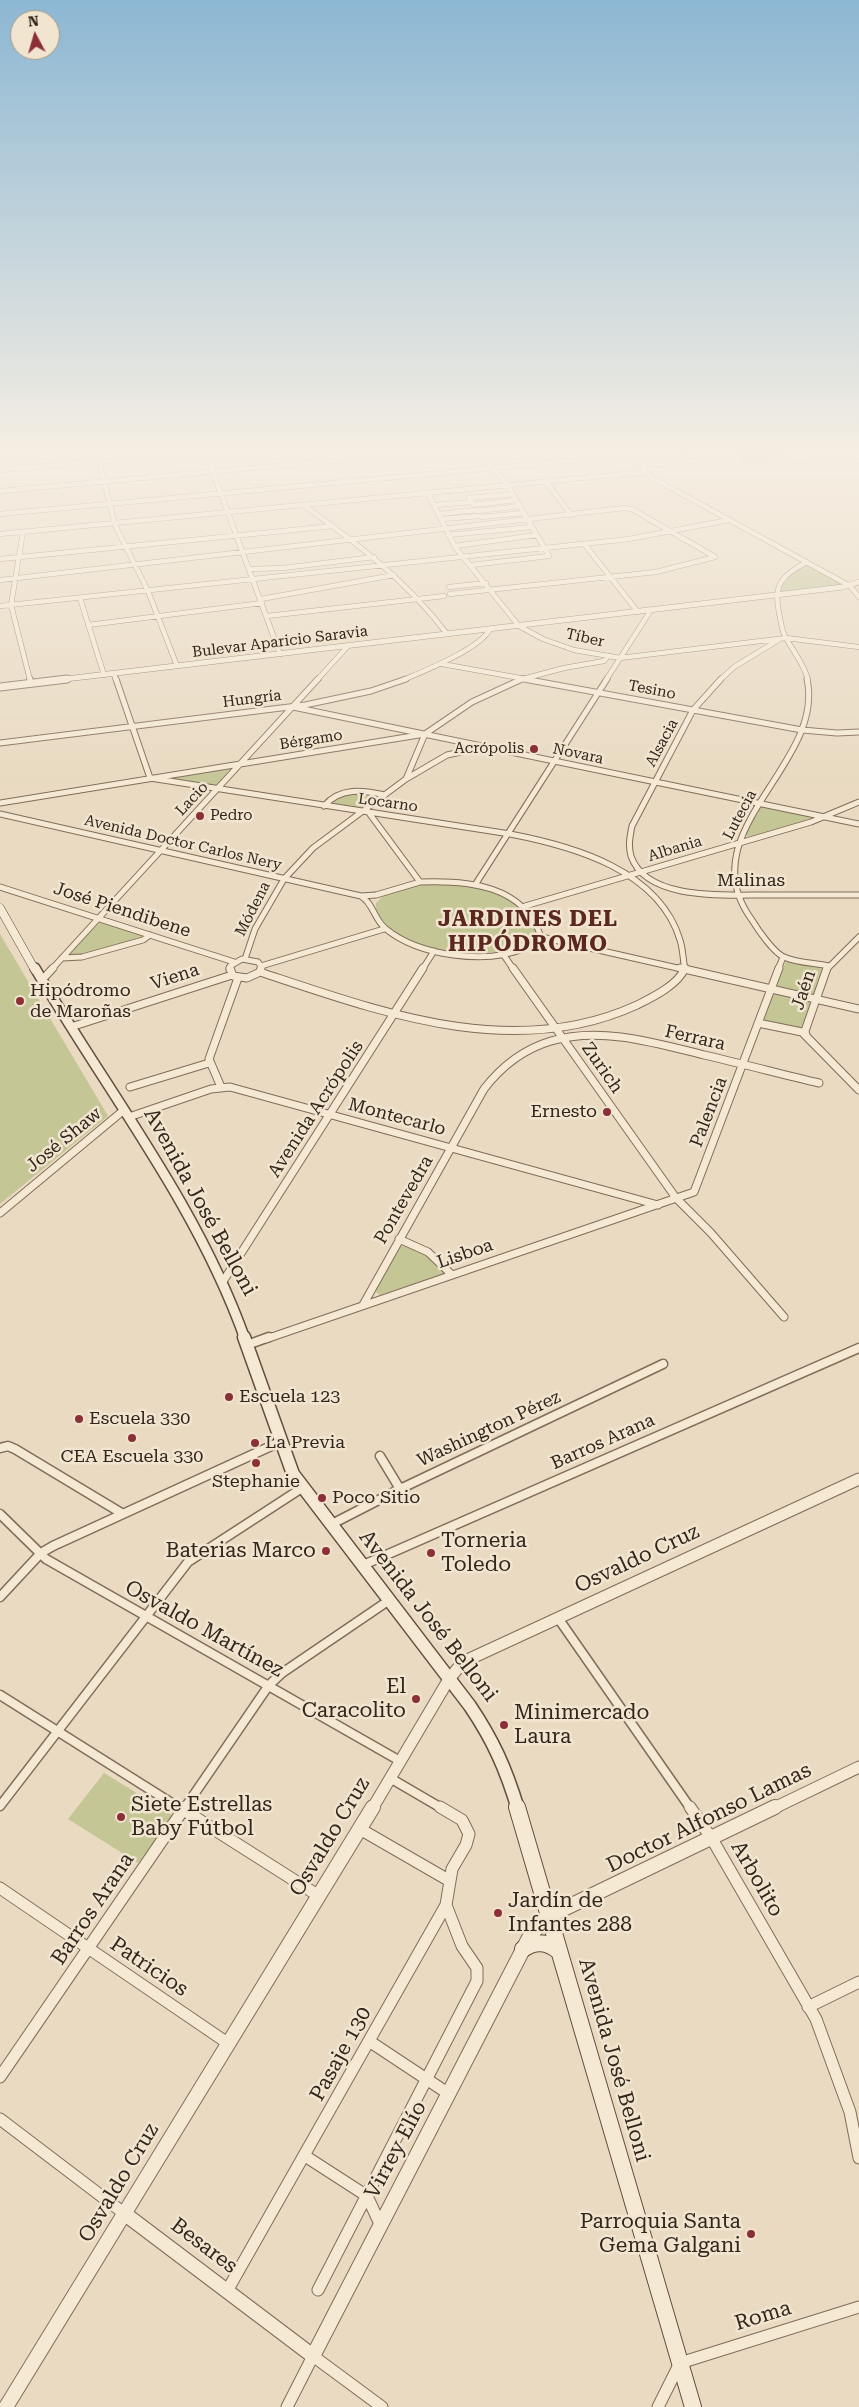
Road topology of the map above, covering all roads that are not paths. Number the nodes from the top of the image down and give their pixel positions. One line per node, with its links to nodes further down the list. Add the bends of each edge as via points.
1 (18, 565): 16 (street)
2 (131, 565): 16 (street)
3 (134, 565): 24 (street)
4 (248, 565): 13 (street)
5 (305, 565): 13 (street)
6 (388, 565): 12 (street)
7 (471, 565): 20 (street)
8 (601, 565): 15 (street)
9 (688, 565): 15 (street)
10 (801, 565): 26 (street, via 782,579)
11 (813, 565): 21 (street)
12 (383, 566): 14 (street); 18 (street)
13 (249, 569): 18 (street)
14 (394, 575): 30 (street); 31 (street)
15 (610, 577): 23 (street); 35 (street)
16 (16, 578): 17 (street); 32 (street)
17 (0, 580)
18 (253, 580): 24 (street); 31 (street)
19 (859, 582): 21 (street, Bulevar Aparicio Saravia)
20 (486, 583): 22 (street); 23 (street)
21 (850, 586): 26 (street, Bulevar Aparicio Saravia); 28 (street)
22 (449, 587)
23 (492, 590): 25 (street); 39 (street)
24 (148, 591): 29 (street); 36 (street)
25 (450, 594)
26 (776, 595): 34 (street, Bulevar Aparicio Saravia); 42 (street)
27 (444, 596): 30 (street)
28 (859, 597)
29 (80, 598): 32 (street); 38 (street)
30 (421, 598): 37 (street); 41 (street)
31 (262, 601): 36 (street); 37 (street)
32 (11, 605): 33 (street); 55 (street)
33 (0, 606)
34 (651, 610): 35 (street, Bulevar Aparicio Saravia); 49 (street)
35 (638, 612): 39 (street, Bulevar Aparicio Saravia)
36 (158, 616): 38 (street); 51 (street)
37 (267, 616): 47 (street)
38 (88, 625): 53 (street)
39 (520, 626): 40 (street, Bulevar Aparicio Saravia); 48 (street, Tíber, via 562,646)
40 (490, 629): 41 (street, Bulevar Aparicio Saravia); 50 (street, Hungría, via 484,638)
41 (447, 634): 44 (street, Bulevar Aparicio Saravia)
42 (783, 638): 43 (street); 45 (street, Alsacia); 46 (street); 61 (street, Lutecia, via 798,654 808,682 809,701)
43 (758, 641): 45 (street); 49 (street)
44 (348, 646): 47 (street, Bulevar Aparicio Saravia); 58 (street, Lacio)
45 (766, 647): 59 (street, Alsacia, via 734,667)
46 (859, 647)
47 (280, 654): 51 (street, Bulevar Aparicio Saravia)
48 (608, 656): 49 (street, Tíber); 54 (street, Bérgamo, via 604,661)
49 (620, 658): 57 (street)
50 (442, 664): 54 (street, Tesino); 58 (street, Hungría, via 373,690)
51 (177, 666): 52 (street, Bulevar Aparicio Saravia)
52 (114, 674): 53 (street, Bulevar Aparicio Saravia); 60 (street)
53 (104, 675): 55 (street, Bulevar Aparicio Saravia)
54 (523, 678): 57 (street, Tesino); 63 (street, Bérgamo, via 472,700)
55 (31, 684): 56 (street, Bulevar Aparicio Saravia)
56 (0, 687)
57 (598, 693): 59 (street, Tesino); 66 (street)
58 (292, 707): 60 (street, Hungría); 63 (street, Novara); 67 (street, Lacio)
59 (693, 710): 61 (street, Tesino); 70 (street, Alsacia)
60 (132, 726): 64 (street, Hungría); 68 (street)
61 (802, 730): 62 (street, Tesino); 75 (street, Lutecia, via 785,765)
62 (859, 732)
63 (425, 734): 65 (street, Novara); 67 (street, Bérgamo); 69 (street)
64 (0, 743)
65 (486, 747): 66 (street, Novara); 69 (street, Módena, via 447,755)
66 (555, 762): 70 (street, Novara); 82 (street)
67 (240, 764): 68 (street, Bérgamo); 71 (street, Lacio)
68 (150, 778): 71 (street, Locarno); 74 (street, Bérgamo)
69 (406, 779): 72 (street, Módena)
70 (655, 782): 75 (street, Novara); 85 (street, Alsacia, via 631,830)
71 (217, 790): 76 (street, Locarno); 84 (street, Lacio)
72 (385, 795): 76 (street, via 347,792); 77 (street, Módena)
73 (859, 802): 80 (street, Albania)
74 (0, 803)
75 (759, 803): 80 (street, Novara); 83 (street, Lutecia)
76 (324, 806): 77 (street, Locarno)
77 (360, 812): 78 (street, Locarno); 89 (street, Módena, via 313,848)
78 (369, 813): 82 (street, Locarno); 91 (street)
79 (0, 814): 84 (street, Avenida Doctor Carlos Nery)
80 (825, 817): 81 (street, Novara); 83 (street, Albania)
81 (859, 824)
82 (510, 834): 86 (street, Locarno, via 568,847); 92 (street)
83 (739, 843): 87 (street, Albania); 97 (street, Lutecia, via 732,874)
84 (160, 851): 89 (street, Avenida Doctor Carlos Nery); 102 (street, Lacio)
85 (634, 864): 86 (street); 87 (street)
86 (618, 870): 88 (street, Locarno)
87 (641, 872): 88 (street, Albania); 90 (street, Malinas)
88 (628, 876): 93 (street); 99 (street, Albania)
89 (284, 879): 96 (street, Avenida Doctor Carlos Nery); 111 (street, Módena, via 255,929)
90 (652, 881): 93 (street); 97 (street, Malinas, via 683,892)
91 (420, 882): 92 (street, Avenida Doctor Carlos Nery); 95 (street, Avenida Doctor Carlos Nery)
92 (475, 885): 99 (street, Avenida Doctor Carlos Nery)
93 (641, 886): 116 (street, via 660,904 674,924 681,938)
94 (0, 887): 102 (street, José Piendibene)
95 (381, 895): 96 (street, Avenida Doctor Carlos Nery); 101 (street)
96 (361, 896): 101 (street, via 368,899)
97 (738, 896): 98 (street, Malinas); 109 (street, Lutecia, via 753,921)
98 (859, 896)
99 (525, 906): 105 (street, Avenida Doctor Carlos Nery, via 538,922)
100 (0, 908): 117 (main road, Avenida José Belloni)
101 (374, 908): 103 (street)
102 (99, 918): 104 (street, José Piendibene); 110 (street, Lacio)
103 (384, 929): 107 (street, via 409,943); 115 (street)
104 (150, 936): 110 (street, via 82,958); 112 (street, José Piendibene)
105 (540, 937): 108 (street, via 528,947); 116 (street)
106 (859, 937): 114 (street, Jaén)
107 (434, 951): 108 (street, via 472,956); 123 (street, Avenida Acrópolis)
108 (503, 954): 126 (street, Zurich)
109 (783, 957): 114 (street); 120 (street, Palencia)
110 (62, 958): 113 (street, Lacio)
111 (245, 959): 112 (street); 115 (street, via 255,961)
112 (234, 962): 118 (street, via 229,968)
113 (52, 966): 117 (street, Lacio); 119 (street, Lacio)
114 (828, 966): 121 (street, Jaén)
115 (260, 969): 118 (street, Viena, via 251,977); 123 (street)
116 (685, 970): 120 (street); 126 (street, via 674,982 630,1008)
117 (36, 971): 119 (main road, Avenida José Belloni)
118 (235, 976): 125 (street, Viena); 129 (street)
119 (42, 980): 125 (main road, Avenida José Belloni)
120 (771, 990): 121 (street); 124 (street, Palencia)
121 (816, 1000): 122 (street); 127 (street, Jaén)
122 (859, 1009)
123 (395, 1015): 126 (street, via 478,1032); 136 (street, Avenida Acrópolis)
124 (758, 1023): 127 (street); 130 (street, Palencia)
125 (71, 1027): 135 (main road, Avenida José Belloni)
126 (556, 1030): 128 (street, Zurich)
127 (806, 1035): 134 (street)
128 (562, 1038): 130 (street, Ferrara, via 630,1040); 137 (street, Pontevedra, via 526,1053 498,1073 484,1089); 139 (street, Zurich)
129 (209, 1063): 132 (street); 133 (street)
130 (743, 1064): 131 (street, Ferrara); 138 (street, Palencia)
131 (819, 1083)
132 (221, 1086): 135 (street); 136 (street, Montecarlo)
133 (130, 1087)
134 (859, 1090)
135 (127, 1114): 141 (street, José Shaw); 144 (main road, Avenida José Belloni, via 156,1160)
136 (331, 1115): 137 (street, Montecarlo); 144 (street, Avenida Acrópolis)
137 (452, 1147): 140 (street, Montecarlo); 142 (street, Pontevedra)
138 (694, 1192): 139 (street, Lisboa)
139 (676, 1198): 140 (street, Lisboa); 146 (street, Zurich)
140 (658, 1205): 143 (street, Lisboa)
141 (0, 1212)
142 (399, 1239): 143 (street, via 434,1254); 145 (street, Pontevedra)
143 (451, 1274): 145 (street, Lisboa)
144 (222, 1283): 147 (main road, Avenida José Belloni)
145 (364, 1305): 147 (street, Lisboa)
146 (784, 1317)
147 (247, 1345): 150 (main road, Avenida José Belloni)
148 (859, 1348): 160 (street, Barros Arana)
149 (663, 1364): 155 (street, Washington Pérez)
150 (280, 1442): 154 (main road, Avenida José Belloni); 157 (street)
151 (0, 1448): 157 (street, via 15,1448)
152 (380, 1456): 155 (street)
153 (859, 1480): 166 (street, Osvaldo Cruz)
154 (302, 1488): 158 (main road, Avenida José Belloni); 165 (street, via 195,1556)
155 (400, 1489): 158 (street, Washington Pérez)
156 (0, 1514): 159 (street, Osvaldo Martínez)
157 (123, 1514): 159 (street)
158 (330, 1525): 160 (main road, Avenida José Belloni)
159 (41, 1553): 162 (street); 165 (street, Osvaldo Martínez)
160 (361, 1566): 164 (main road, Avenida José Belloni)
161 (0, 1582): 162 (street)
162 (8, 1587): 163 (street)
163 (0, 1597)
164 (388, 1601): 167 (main road, Avenida José Belloni); 168 (street, Barros Arana, via 282,1673)
165 (145, 1617): 168 (street, Osvaldo Martínez); 170 (street)
166 (558, 1618): 167 (street, Osvaldo Cruz, via 470,1658); 177 (street, Arbolito)
167 (449, 1679): 171 (street, Osvaldo Cruz); 182 (main road, Avenida José Belloni, via 498,1751)
168 (269, 1686): 171 (street, Osvaldo Martínez); 175 (street, Barros Arana)
169 (0, 1695): 170 (street)
170 (59, 1731): 174 (street); 175 (street)
171 (400, 1761): 173 (street, Osvaldo Cruz)
172 (859, 1767): 177 (street, Doctor Alfonso Lamas)
173 (390, 1778): 176 (street, Osvaldo Cruz); 178 (street, Pasaje 130, via 462,1820 469,1829 469,1840 452,1870)
174 (0, 1806)
175 (184, 1809): 180 (street); 183 (street, Barros Arana)
176 (360, 1829): 178 (street); 180 (street, Osvaldo Cruz)
177 (712, 1839): 182 (street, Doctor Alfonso Lamas); 187 (street, Arbolito)
178 (450, 1881): 181 (street, Pasaje 130)
179 (0, 1888): 183 (street, Patricios)
180 (319, 1896): 189 (street, Osvaldo Cruz)
181 (446, 1905): 188 (street, Pasaje 130); 191 (street, Virrey Elío, via 458,1938 479,1974)
182 (549, 1916): 184 (street, Virrey Elío, via 531,1934); 185 (main road, Avenida José Belloni)
183 (89, 1949): 189 (street, Patricios); 190 (street, Barros Arana)
184 (523, 1949): 185 (main road, via 545,1942); 192 (street, Virrey Elío)
185 (559, 1951): 203 (main road, Avenida José Belloni)
186 (859, 1982): 187 (street)
187 (808, 2007): 195 (street, Arbolito, via 841,2082)
188 (369, 2041): 191 (street); 194 (street, Pasaje 130)
189 (229, 2044): 197 (street, Osvaldo Cruz)
190 (0, 2077)
191 (426, 2080): 192 (street); 196 (street, Virrey Elío)
192 (449, 2094): 198 (street, Virrey Elío)
193 (0, 2119): 197 (street, Besares)
194 (305, 2156): 196 (street); 200 (street, Pasaje 130)
195 (859, 2158)
196 (367, 2196): 198 (street); 199 (street, Virrey Elío)
197 (125, 2214): 200 (street, Besares); 204 (street, Osvaldo Cruz)
198 (380, 2224): 202 (street, Virrey Elío)
199 (318, 2290)
200 (227, 2291): 202 (street, Besares)
201 (859, 2307): 203 (street, Roma)
202 (313, 2356): 205 (street, Virrey Elío); 206 (street, Besares)
203 (680, 2363): 207 (street); 208 (main road, Avenida José Belloni)
204 (6, 2407)
205 (286, 2407)
206 (382, 2407)
207 (658, 2407)
208 (693, 2407)

